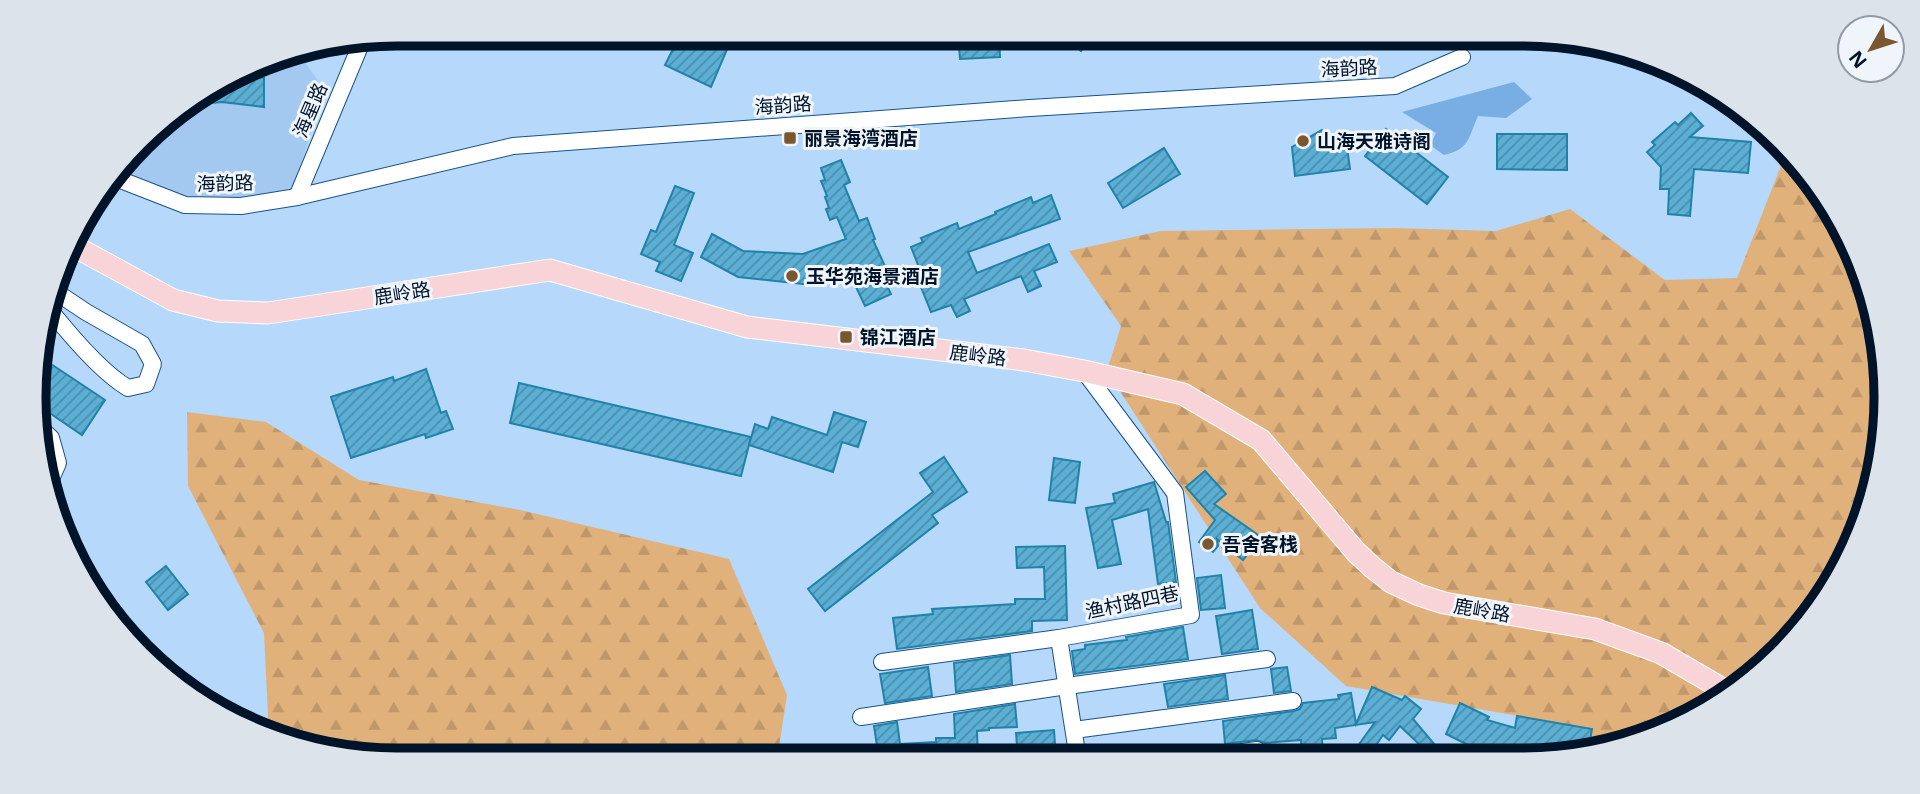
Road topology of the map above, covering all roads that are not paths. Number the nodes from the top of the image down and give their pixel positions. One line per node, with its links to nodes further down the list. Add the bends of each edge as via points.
1 (359, 48): 4 (street, 海星路)
2 (1462, 57): 4 (street, 海韵路, via 1395,86 513,146)
3 (121, 180): 4 (street, 海韵路, via 185,205 242,206)
4 (297, 197)
5 (79, 249): 8 (main road, 鹿岭路, via 173,300 218,311 268,313 550,270 747,327)
6 (60, 295): 7 (street, via 142,344 153,365 146,384 128,388 117,382)
7 (55, 316)
8 (1084, 371): 11 (street, 渔村路四巷, via 1175,494 1191,615); 15 (main road, 鹿岭路, via 1183,394 1261,440 1356,552 1391,582 1444,603 1595,629 1661,653)
9 (48, 435): 10 (street, via 58,463)
10 (54, 473)
11 (1059, 638): 13 (street); 14 (street)
12 (1267, 659): 14 (street)
13 (882, 662)
14 (1066, 686): 17 (street); 18 (street)
15 (1720, 688)
16 (1293, 701): 18 (street)
17 (861, 717)
18 (1073, 730): 19 (street)
19 (1076, 748)

